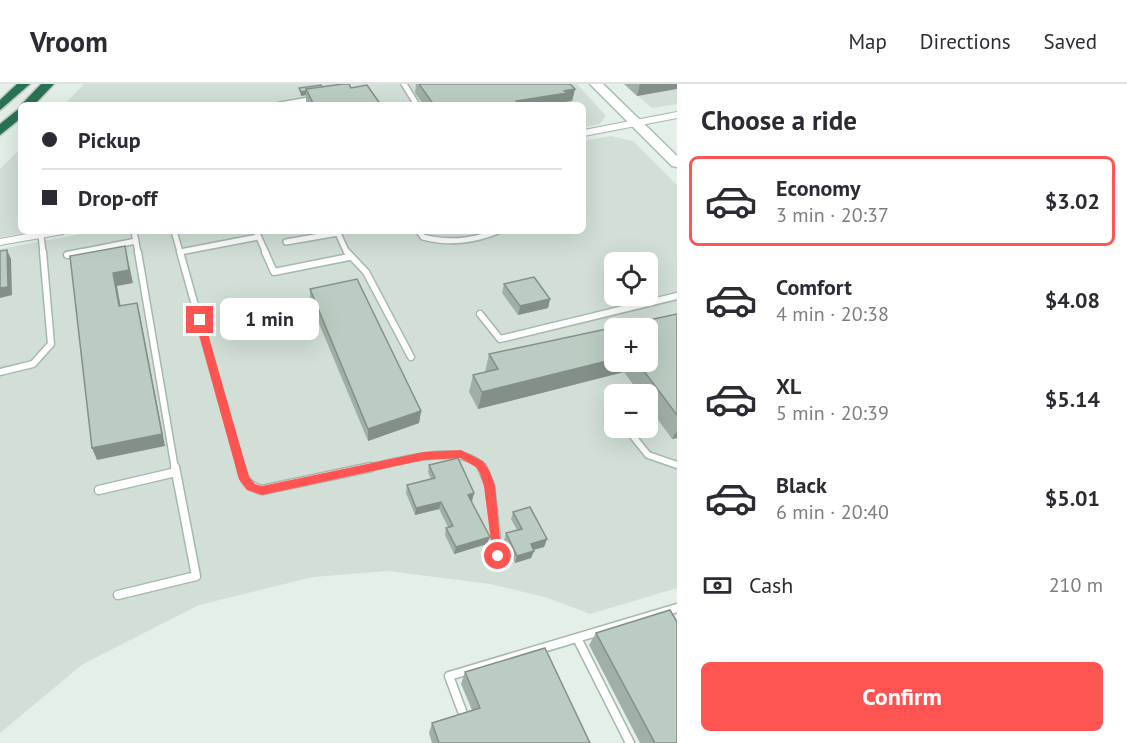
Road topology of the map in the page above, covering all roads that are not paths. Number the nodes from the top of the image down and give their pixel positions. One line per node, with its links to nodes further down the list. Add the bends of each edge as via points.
1 (24, 84): 9 (highway)
2 (48, 84): 6 (highway)
3 (404, 84): 8 (lane)
4 (596, 84): 12 (main road)
5 (323, 98): 7 (lane)
6 (30, 102)
7 (298, 102)
8 (415, 102)
9 (0, 106)
10 (18, 114): 13 (highway)
11 (677, 115): 12 (street)
12 (636, 123): 14 (street); 15 (main road)
13 (0, 131)
14 (586, 133)
15 (677, 163)
16 (27, 234): 25 (street); 27 (street)
17 (46, 234): 25 (street)
18 (135, 234): 26 (lane)
19 (175, 234): 29 (lane)
20 (257, 234): 29 (lane); 31 (lane, via 274,272)
21 (327, 234): 28 (lane)
22 (338, 234): 31 (lane)
23 (422, 234): 24 (lane, via 444,243 476,240)
24 (491, 234)
25 (41, 235): 35 (lane, via 51,344 33,364)
26 (136, 241): 30 (lane); 38 (lane)
27 (0, 242)
28 (286, 242)
29 (180, 252): 40 (lane, via 244,479 251,487 262,490 424,456 461,454 480,464 485,472)
30 (67, 255)
31 (349, 257): 34 (lane, via 366,272)
32 (677, 296): 33 (lane, via 500,339)
33 (480, 314)
34 (411, 357)
35 (0, 372)
36 (632, 438): 37 (lane, via 638,449 659,463)
37 (677, 465)
38 (176, 472): 39 (lane); 41 (lane, via 196,576)
39 (99, 490)
40 (498, 556)
41 (118, 594)
42 (677, 608): 43 (lane)
43 (666, 611): 44 (lane); 45 (lane)
44 (671, 620)
45 (577, 638): 46 (lane); 49 (lane)
46 (540, 649): 47 (lane); 48 (lane, via 448,676)
47 (546, 659)
48 (462, 711)
49 (630, 743)

